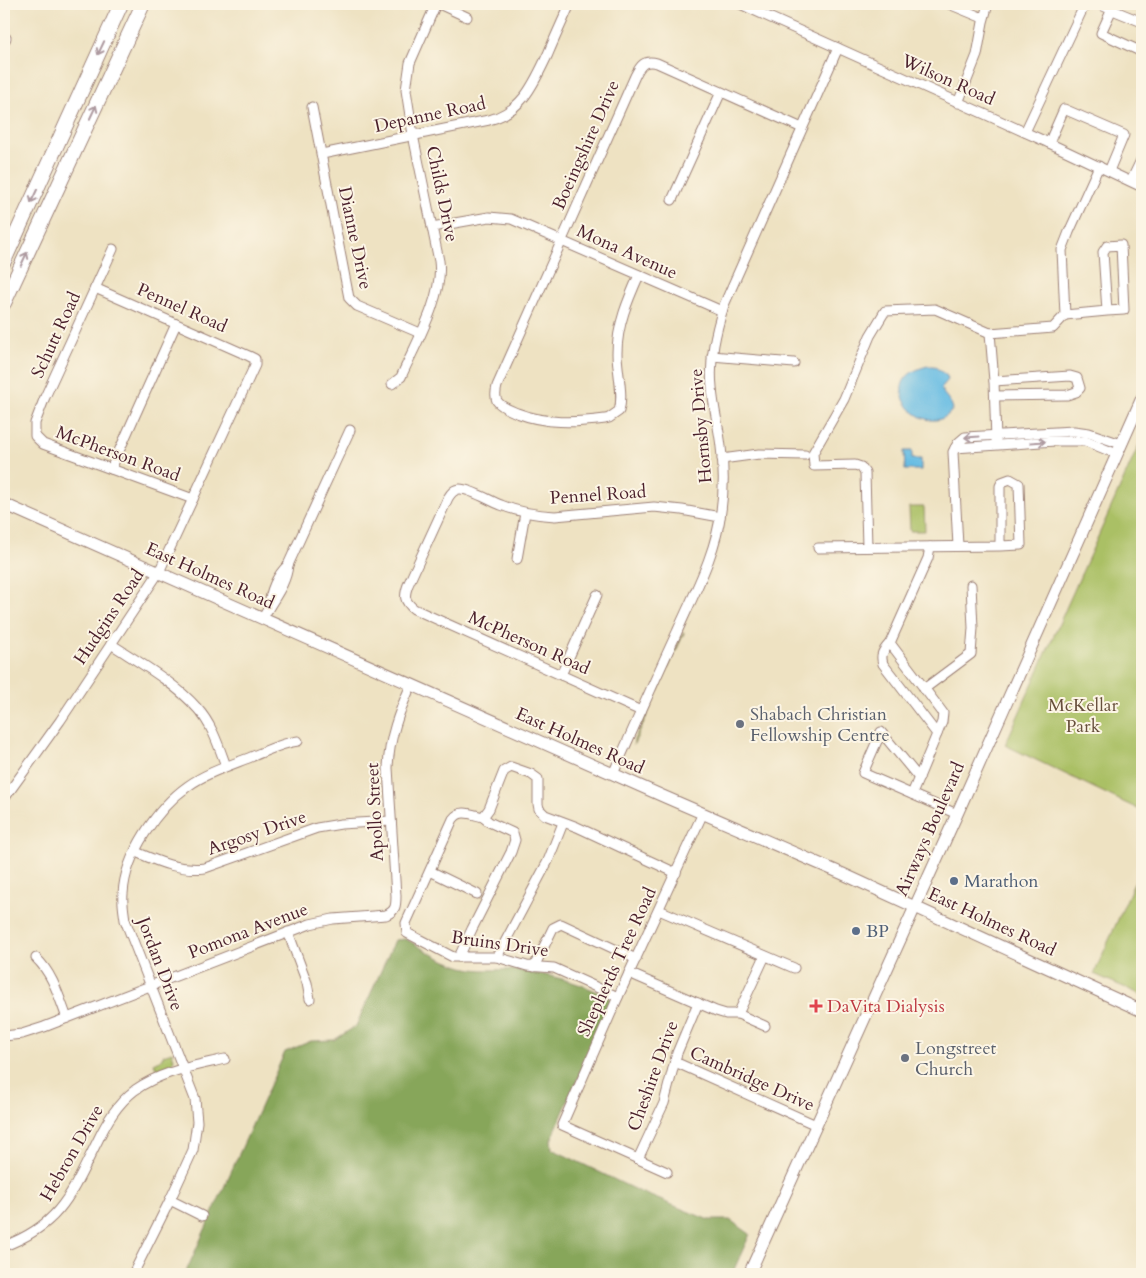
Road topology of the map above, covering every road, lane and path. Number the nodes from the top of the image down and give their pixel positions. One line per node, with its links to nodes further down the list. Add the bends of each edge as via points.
1 (121, 4): 33 (highway, one-way to 33)
2 (143, 4): 36 (highway, one-way to 2)
3 (437, 4): 11 (street); 21 (street, Childs Drive, via 412,57 407,76 406,95)
4 (570, 4): 21 (street, Depanne Road, via 534,83 514,108 498,118)
5 (740, 4): 14 (street, Wilson Road)
6 (949, 4): 12 (street)
7 (988, 4): 12 (street)
8 (1084, 4): 20 (street)
9 (1098, 4): 10 (street)
10 (1112, 9): 13 (street); 15 (street, via 1101,33)
11 (467, 17)
12 (983, 18): 17 (street, via 977,55)
13 (1142, 22)
14 (838, 48): 17 (street, Wilson Road); 19 (street, Hornsby Drive)
15 (1142, 52)
16 (721, 92): 19 (street, Boeingshire Drive); 29 (street); 31 (street, Boeingshire Drive, via 654,62 642,64)
17 (958, 102): 20 (street, Wilson Road)
18 (312, 107): 23 (street, Dianne Drive)
19 (802, 128): 37 (street, Hornsby Drive)
20 (1025, 132): 22 (street, Wilson Road)
21 (413, 135): 23 (street, Depanne Road); 30 (street, Childs Drive)
22 (1049, 143): 25 (street, Wilson Road); 26 (street, via 1064,109 1124,136)
23 (322, 154): 42 (street, Dianne Drive, via 349,298 358,306)
24 (1142, 158): 27 (street)
25 (1099, 166): 26 (street, Wilson Road); 39 (street, via 1062,250)
26 (1109, 171): 27 (street, Wilson Road)
27 (1131, 182): 28 (street, Wilson Road)
28 (1142, 187)
29 (672, 200)
30 (432, 227): 31 (street, Mona Avenue, via 496,217 518,221); 42 (street, Childs Drive, via 439,280 436,298)
31 (561, 240): 34 (street, Mona Avenue); 34 (street, Boeingshire Drive, via 497,386 496,400 505,408 543,420 577,422 615,415 621,404 617,352 621,323)
32 (113, 249): 35 (street, Schutt Road)
33 (4, 261)
34 (639, 275): 37 (street, Mona Avenue)
35 (95, 288): 40 (street, Pennel Road); 51 (street, Schutt Road, via 45,397 36,422)
36 (4, 303)
37 (722, 311): 43 (street, Hornsby Drive)
38 (1107, 312): 38 (street, via 1103,252 1107,246 1121,245 1124,310); 39 (street)
39 (1065, 315): 41 (street, via 1053,328)
40 (176, 324): 44 (street, Pennel Road); 56 (street)
41 (990, 332): 46 (street); 64 (street, via 935,309 885,310 881,315 844,399 813,453 814,466 855,465 865,473)
42 (420, 333): 47 (street, Childs Drive, via 401,377)
43 (712, 356): 45 (street); 55 (street, Hornsby Drive, via 712,386)
44 (255, 359): 57 (street, Hudgins Road, via 252,372)
45 (794, 363)
46 (994, 381): 48 (street); 48 (street, via 1070,376 1077,378 1080,388 1067,394)
47 (392, 384)
48 (995, 396): 52 (street)
49 (1142, 398): 53 (main road, Airways Boulevard)
50 (350, 430): 71 (street, via 288,565 287,574)
51 (35, 436): 56 (street, McPherson Road, via 42,444)
52 (996, 439): 53 (street, one-way to 53, via 1085,441); 53 (street, via 1074,431 1089,433); 62 (street, via 965,437 953,452)
53 (1119, 449): 86 (main road, Airways Boulevard)
54 (805, 455): 55 (street, via 759,454)
55 (722, 459): 60 (street, Hornsby Drive, via 724,478)
56 (111, 469): 57 (street, McPherson Road)
57 (193, 499): 67 (street, Hudgins Road)
58 (4, 504): 67 (main road, East Holmes Road)
59 (525, 513): 60 (street, Pennel Road, via 555,516 654,507); 66 (street); 70 (street, Pennel Road, via 466,491 453,491 408,585)
60 (720, 517): 77 (street, Hornsby Drive, via 707,564)
61 (930, 546): 62 (street); 64 (street); 72 (street, via 928,558)
62 (958, 546): 63 (street)
63 (1000, 546): 63 (street, via 1000,486 1010,479 1019,484 1021,544)
64 (867, 547): 65 (street)
65 (818, 548)
66 (516, 559)
67 (159, 572): 71 (main road, East Holmes Road); 73 (street, Hudgins Road)
68 (971, 585): 76 (street, via 971,654)
69 (597, 595): 74 (street)
70 (405, 601): 74 (street, McPherson Road, via 414,609)
71 (264, 618): 75 (main road, East Holmes Road)
72 (890, 643): 76 (street); 78 (street, via 880,657 883,664)
73 (111, 644): 80 (street, via 172,685 198,709 216,738); 84 (street, Hudgins Road)
74 (561, 675): 77 (street, McPherson Road)
75 (411, 685): 81 (main road, East Holmes Road); 88 (street, Apollo Street, via 394,726 389,752)
76 (924, 689): 78 (street, via 943,713)
77 (642, 711): 81 (street, Hornsby Drive)
78 (937, 734): 82 (street)
79 (298, 742): 80 (street, Jordan Drive, via 286,743)
80 (226, 766): 90 (street, Jordan Drive, via 189,786 160,812)
81 (613, 774): 85 (main road, East Holmes Road)
82 (920, 778): 83 (street); 83 (street, via 881,732 863,773)
83 (912, 794): 86 (street)
84 (4, 799)
85 (703, 813): 92 (street, Shepherds Tree Road); 94 (main road, East Holmes Road)
86 (957, 814): 94 (main road, Airways Boulevard)
87 (483, 817): 89 (street, via 504,770 511,767 538,779 539,810); 91 (street, via 462,812 455,815); 99 (street, via 513,833 515,840)
88 (391, 821): 90 (street, Argosy Drive, via 317,828 205,868 170,866); 96 (street, Apollo Street, via 396,896)
89 (562, 823): 92 (street); 100 (street, via 548,861)
90 (136, 852): 106 (street, Jordan Drive, via 125,879 123,908)
91 (430, 871): 93 (street); 99 (street, Bruins Drive, via 406,923 407,933 441,952)
92 (676, 873): 95 (street, Shepherds Tree Road)
93 (477, 894)
94 (914, 906): 110 (main road, East Holmes Road); 118 (main road, Airways Boulevard)
95 (659, 910): 98 (street); 102 (street, Shepherds Tree Road)
96 (393, 911): 97 (street, Pomona Avenue, via 386,915 326,920)
97 (288, 932): 106 (street, Pomona Avenue); 108 (street)
98 (765, 956): 104 (street); 111 (street)
99 (459, 957): 100 (street, Bruins Drive)
100 (497, 957): 103 (street, Bruins Drive)
101 (36, 958): 112 (street, via 52,981)
102 (636, 959): 103 (street, via 561,924 553,928); 105 (street, Shepherds Tree Road)
103 (534, 967): 107 (street, Bruins Drive, via 559,969)
104 (794, 968)
105 (629, 972): 107 (street, Shepherds Tree Road); 109 (street)
106 (150, 986): 112 (street, Pomona Avenue); 117 (street, Jordan Drive)
107 (618, 997): 119 (street, Shepherds Tree Road, via 562,1125)
108 (310, 999)
109 (698, 1003): 111 (street, via 721,1013); 116 (street, Cheshire Drive)
110 (1142, 1011)
111 (738, 1014): 113 (street)
112 (67, 1018): 114 (street, Pomona Avenue, via 33,1031)
113 (765, 1026)
114 (4, 1036)
115 (225, 1059): 117 (street, Hebron Drive)
116 (675, 1062): 118 (street, Cambridge Drive); 119 (street, Cheshire Drive, via 664,1103)
117 (183, 1068): 121 (street, Jordan Drive, via 195,1099 196,1132 193,1150); 123 (street, Hebron Drive, via 147,1082 123,1100 110,1116 66,1202 45,1224 28,1236)
118 (816, 1125): 125 (main road, Airways Boulevard)
119 (638, 1159): 120 (street)
120 (667, 1172)
121 (170, 1200): 122 (street); 124 (street, Jordan Drive)
122 (202, 1216)
123 (4, 1246)
124 (133, 1274)
125 (749, 1274)

